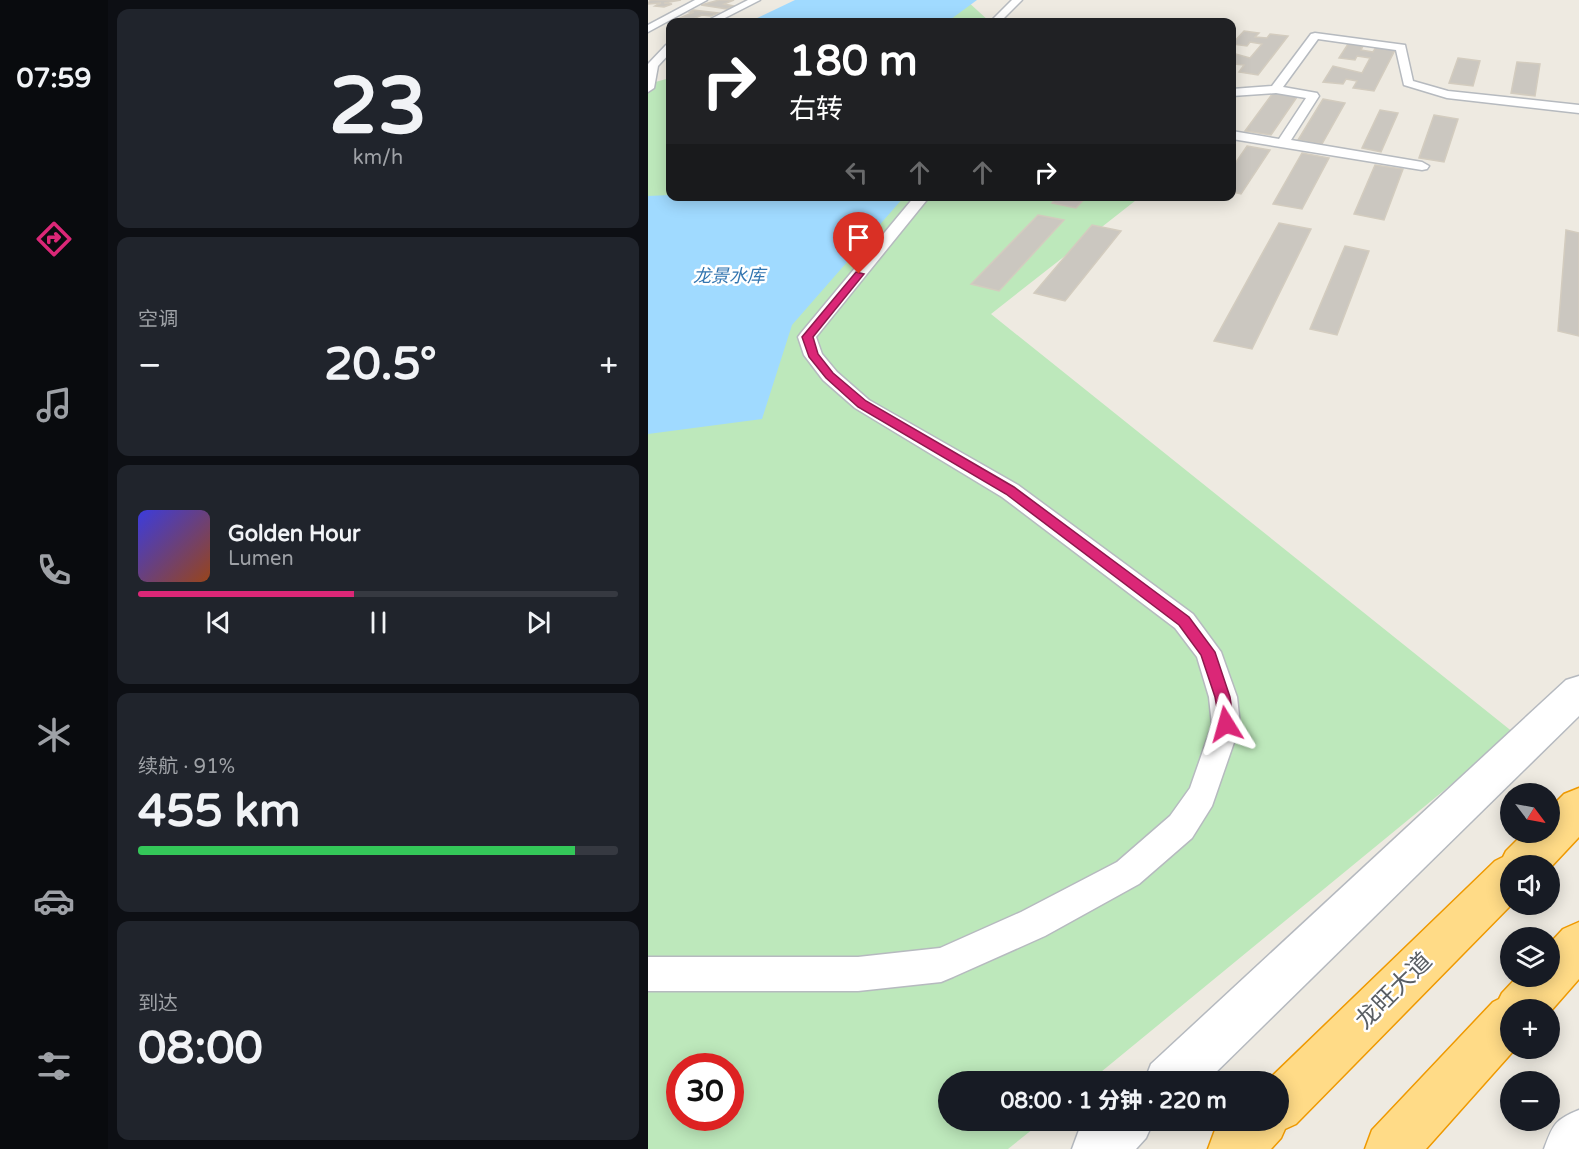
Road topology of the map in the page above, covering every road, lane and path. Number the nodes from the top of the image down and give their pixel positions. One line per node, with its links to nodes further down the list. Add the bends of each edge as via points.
1 (702, 0): 4 (street)
2 (755, 0): 5 (street)
3 (1017, 0): 6 (street)
4 (668, 18)
5 (718, 18)
6 (999, 18)
7 (666, 19): 8 (street)
8 (648, 29)
9 (666, 51): 10 (street, via 653,64)
10 (648, 88)
11 (1276, 89): 12 (street); 13 (street, via 1315,36 1401,47 1408,83 1447,94); 15 (street, via 1313,96)
12 (1236, 92)
13 (1579, 109)
14 (1236, 136): 15 (street)
15 (1283, 143): 16 (street)
16 (1422, 166)
17 (920, 201): 23 (street, via 807,337 813,355 862,404 1010,491 1184,621 1208,652 1223,697 1226,724 1202,796 1181,827 1128,873 1033,924 941,964 858,974)
18 (1579, 692): 26 (street)
19 (1579, 808): 20 (highway)
20 (1532, 855)
21 (1500, 886): 27 (highway, 龙旺大道)
22 (1579, 945): 24 (highway)
23 (648, 975)
24 (1529, 999)
25 (1500, 1030): 33 (highway)
26 (1181, 1071)
27 (1289, 1095)
28 (1117, 1131): 31 (street)
29 (1252, 1131): 32 (highway)
30 (1579, 1136): 34 (street)
31 (1098, 1149)
32 (1234, 1149)
33 (1391, 1149)
34 (1570, 1149)

